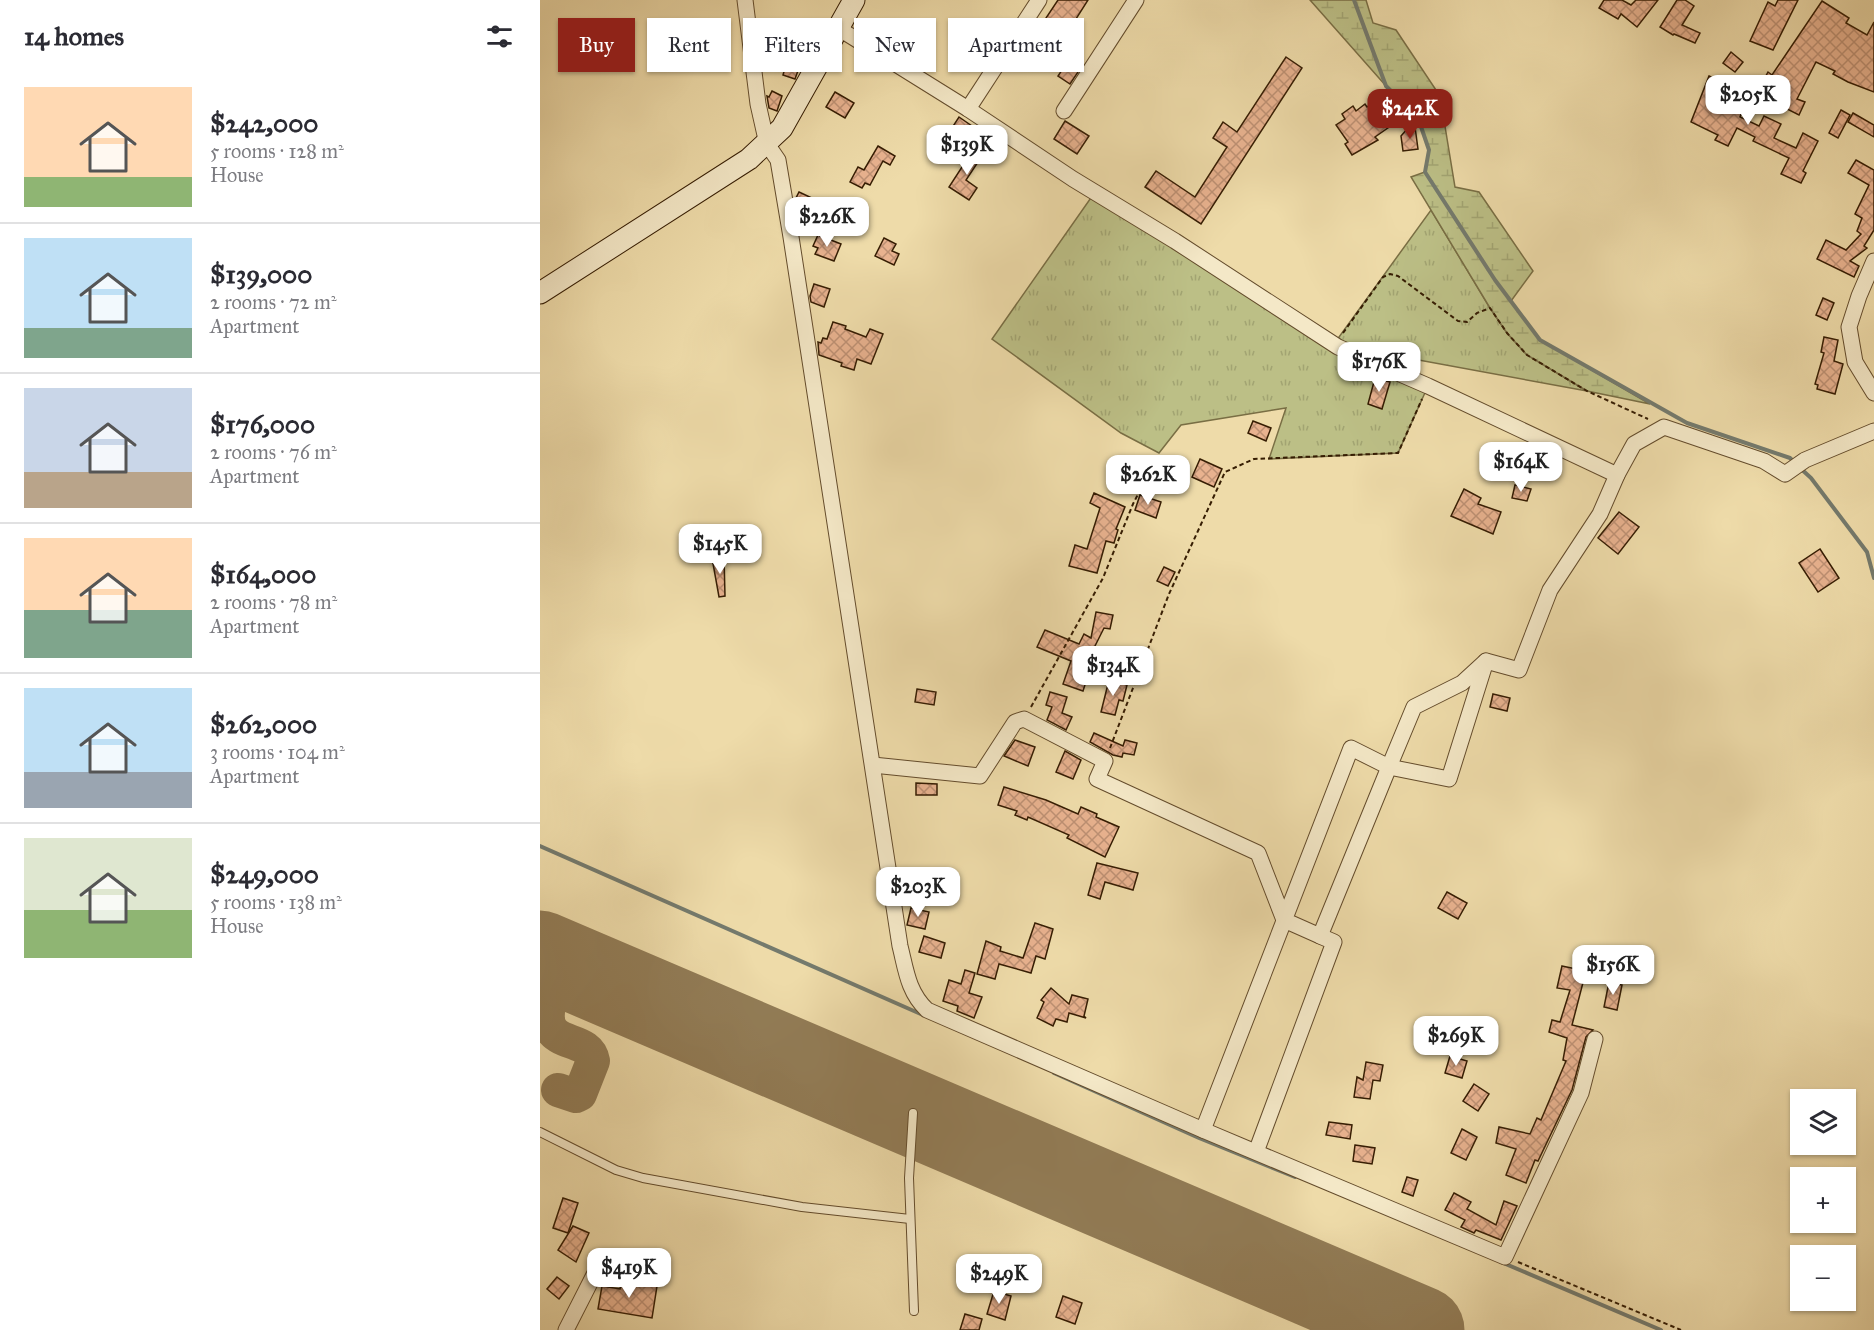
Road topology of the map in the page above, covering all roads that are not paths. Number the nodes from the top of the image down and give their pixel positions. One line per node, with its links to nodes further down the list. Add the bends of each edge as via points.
1 (745, 0): 10 (street)
2 (854, 0): 5 (main road)
3 (1039, 0): 8 (street)
4 (1136, 0): 9 (street)
5 (842, 21)
6 (842, 30): 8 (street)
7 (813, 72): 10 (main road, via 782,128)
8 (968, 109): 15 (street, via 1335,344)
9 (1064, 111)
10 (766, 144): 12 (main road); 17 (street, via 778,160 780,171)
11 (1874, 261): 13 (street, via 1850,327 1855,362)
12 (540, 293)
13 (1874, 393)
14 (1874, 431): 15 (street, via 1805,460 1785,474 1764,461 1664,427 1634,444)
15 (1617, 475): 16 (street, via 1600,514 1550,590 1519,670)
16 (1486, 661): 18 (street, via 1462,683 1414,707); 18 (street, via 1449,779)
17 (873, 765): 19 (street, via 980,776 1015,722 1024,719 1105,761 1097,779 1258,854); 23 (street, via 900,946 916,1000 927,1010)
18 (1389, 767): 19 (street, via 1352,748); 20 (street)
19 (1284, 920): 20 (street); 23 (street)
20 (1320, 936): 25 (street, via 1334,942)
21 (1595, 1039): 25 (street, via 1581,1093 1505,1257)
22 (913, 1113): 26 (lane)
23 (1203, 1130): 25 (street)
24 (540, 1132): 26 (lane, via 616,1170 643,1178 802,1207)
25 (1256, 1152)
26 (909, 1219): 28 (lane)
27 (595, 1273): 29 (street)
28 (914, 1311)
29 (566, 1330)

